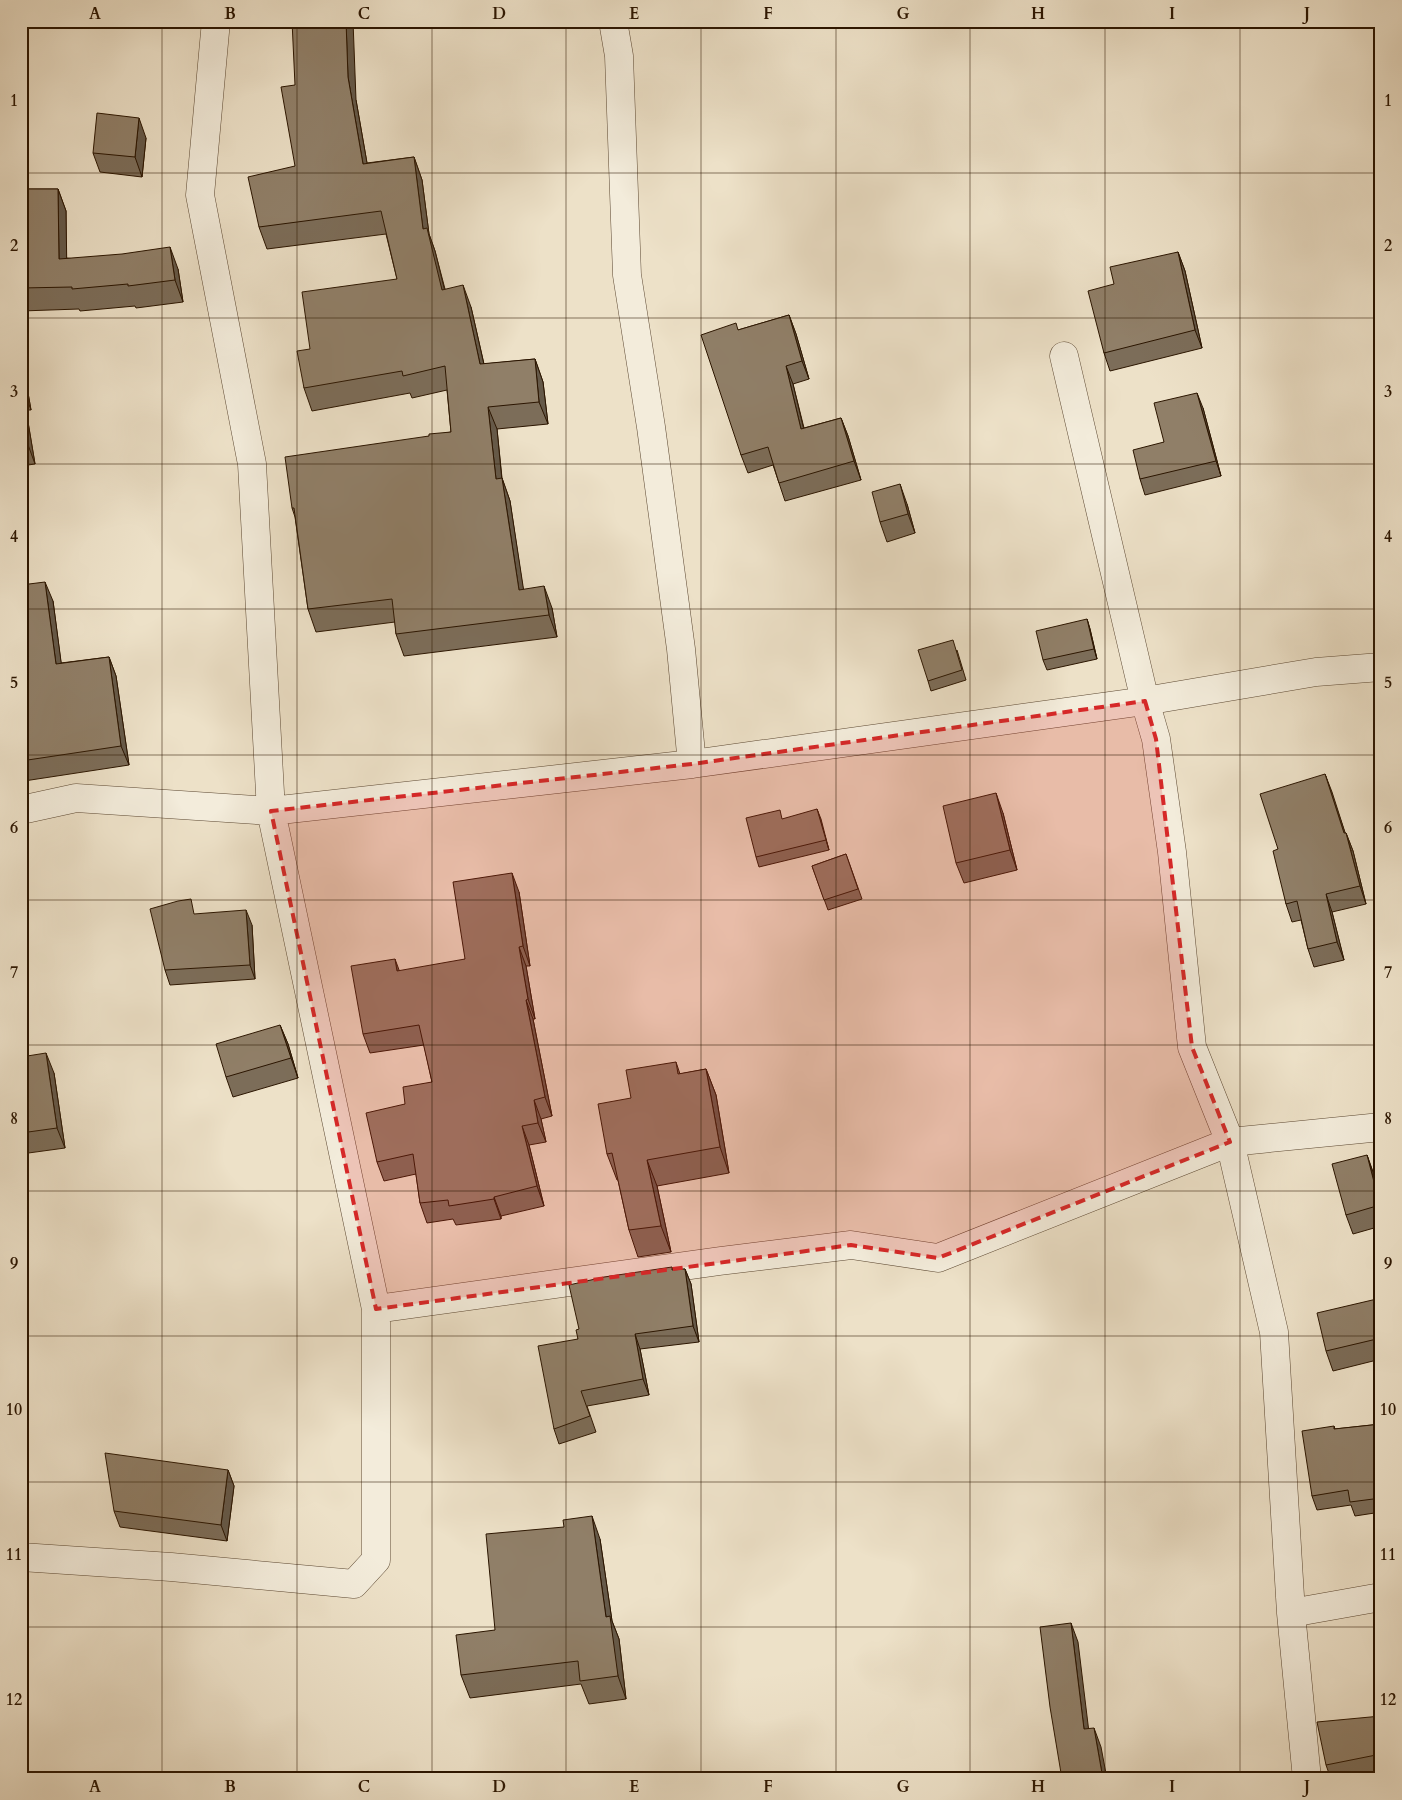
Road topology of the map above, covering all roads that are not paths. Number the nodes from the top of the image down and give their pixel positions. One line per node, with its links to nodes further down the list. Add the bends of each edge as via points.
1 (216, 21): 8 (street, via 200,195 252,464)
2 (613, 21): 6 (street, via 619,56 627,275 681,649)
3 (1064, 356): 5 (street)
4 (1381, 667): 5 (street, via 1316,672)
5 (1145, 702): 6 (street); 10 (street, via 1156,739 1172,852 1192,1047)
6 (692, 764): 8 (street)
7 (21, 810): 8 (street, via 76,798)
8 (271, 811): 11 (street)
9 (1381, 1127): 10 (street)
10 (1230, 1142): 11 (street, via 938,1258 852,1245); 14 (street, via 1274,1332)
11 (376, 1309): 12 (street, via 376,1560 354,1584)
12 (21, 1557)
13 (1381, 1597): 14 (street)
14 (1291, 1613): 15 (street)
15 (1307, 1779)

